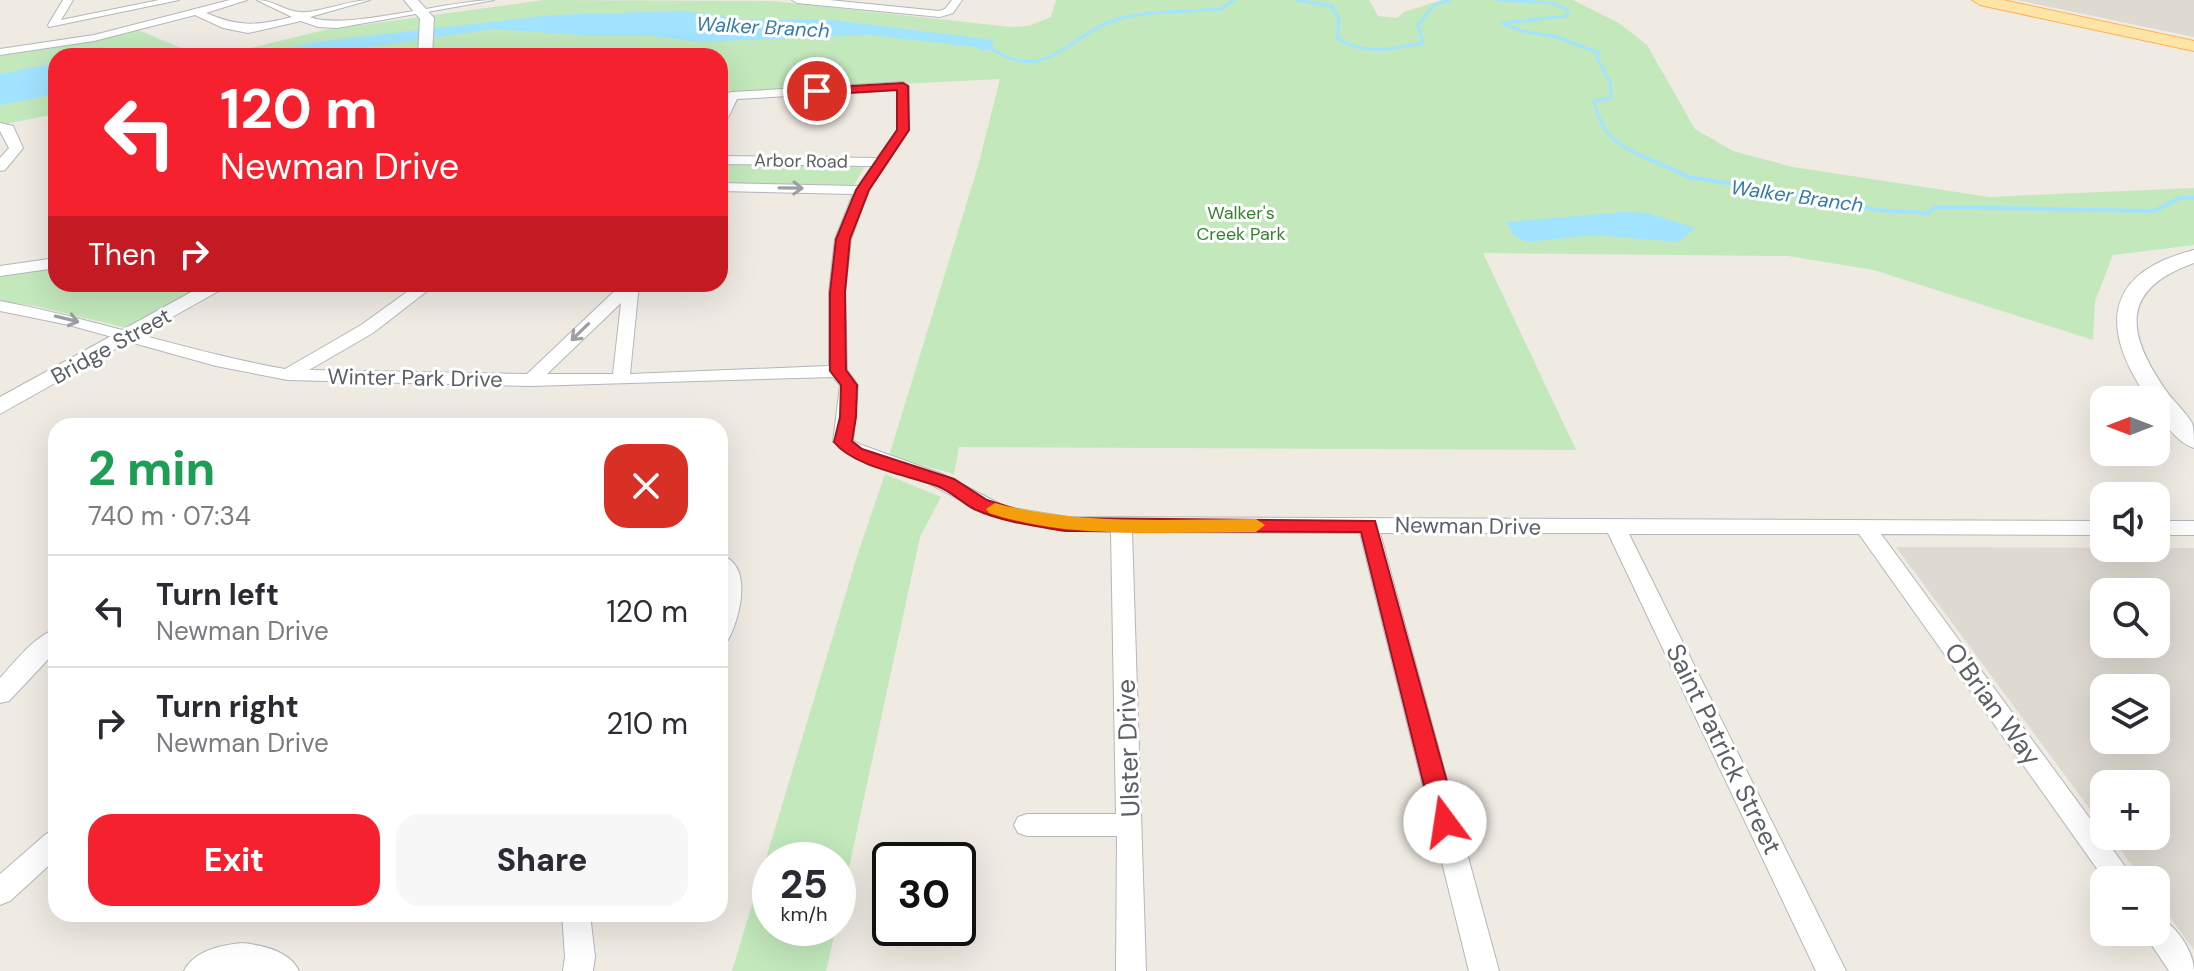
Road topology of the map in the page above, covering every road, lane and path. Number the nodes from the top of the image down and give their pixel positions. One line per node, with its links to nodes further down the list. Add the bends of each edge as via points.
1 (68, 0): 11 (street, via 53,25)
2 (174, 0): 11 (street)
3 (242, 0): 14 (street)
4 (262, 0): 13 (street)
5 (365, 0): 16 (street)
6 (411, 0): 15 (street)
7 (489, 0): 15 (street)
8 (797, 0): 9 (street, via 940,14)
9 (957, 0)
10 (1980, 0): 18 (main road)
11 (132, 4): 17 (street)
12 (292, 4): 13 (street)
13 (279, 7): 16 (street)
14 (196, 12): 16 (street, via 238,30); 17 (street)
15 (425, 16): 16 (street, via 337,25); 19 (street)
16 (301, 17)
17 (157, 22): 20 (street, via 69,43)
18 (2194, 46)
19 (427, 48)
20 (0, 52)
21 (728, 104): 24 (street, Newman Drive, via 732,96 903,86 903,130)
22 (0, 127): 25 (street, via 8,129 16,148)
23 (728, 160): 24 (street, Arbor Road)
24 (882, 162): 27 (street, Newman Drive)
25 (0, 167)
26 (728, 187): 27 (street, Arbor Road, one-way to 27)
27 (862, 190): 37 (street, Newman Drive, via 843,239)
28 (2194, 256): 42 (street, via 2139,285 2127,327 2148,386)
29 (48, 264): 30 (street)
30 (0, 271)
31 (207, 292): 36 (street, Bridge Street)
32 (417, 292): 38 (street, via 367,329)
33 (623, 292): 40 (street, one-way to 40)
34 (630, 292): 39 (street)
35 (0, 306): 36 (street, Winter Park Drive, one-way to 36)
36 (133, 335): 38 (street, Winter Park Drive); 41 (street, Bridge Street)
37 (838, 371): 39 (street, Winter Park Drive); 43 (street, Newman Drive, via 849,385 843,442 856,453 948,483 981,504 1024,518)
38 (288, 375): 40 (street, Winter Park Drive)
39 (621, 379): 40 (street, Winter Park Drive)
40 (530, 381)
41 (0, 407)
42 (2194, 440)
43 (1121, 525): 44 (street, Newman Drive); 55 (street, Ulster Drive)
44 (1368, 525): 45 (street, Newman Drive); 65 (street)
45 (1616, 528): 46 (street, Newman Drive); 66 (street, Saint Patrick Street)
46 (1865, 528): 47 (street, Newman Drive); 57 (street, O'Brian Way)
47 (2090, 528)
48 (2170, 528): 49 (street)
49 (2194, 528)
50 (728, 578): 51 (street)
51 (728, 610)
52 (48, 644): 53 (street)
53 (0, 694)
54 (1027, 825): 55 (street)
55 (1130, 825): 64 (street, Ulster Drive)
56 (48, 849): 58 (street)
57 (2111, 866)
58 (0, 892)
59 (577, 922): 63 (street)
60 (2168, 946): 67 (street)
61 (199, 971): 62 (street, via 227,957 255,957)
62 (284, 971)
63 (578, 971)
64 (1131, 971)
65 (1484, 971)
66 (1831, 971)
67 (2186, 971)

